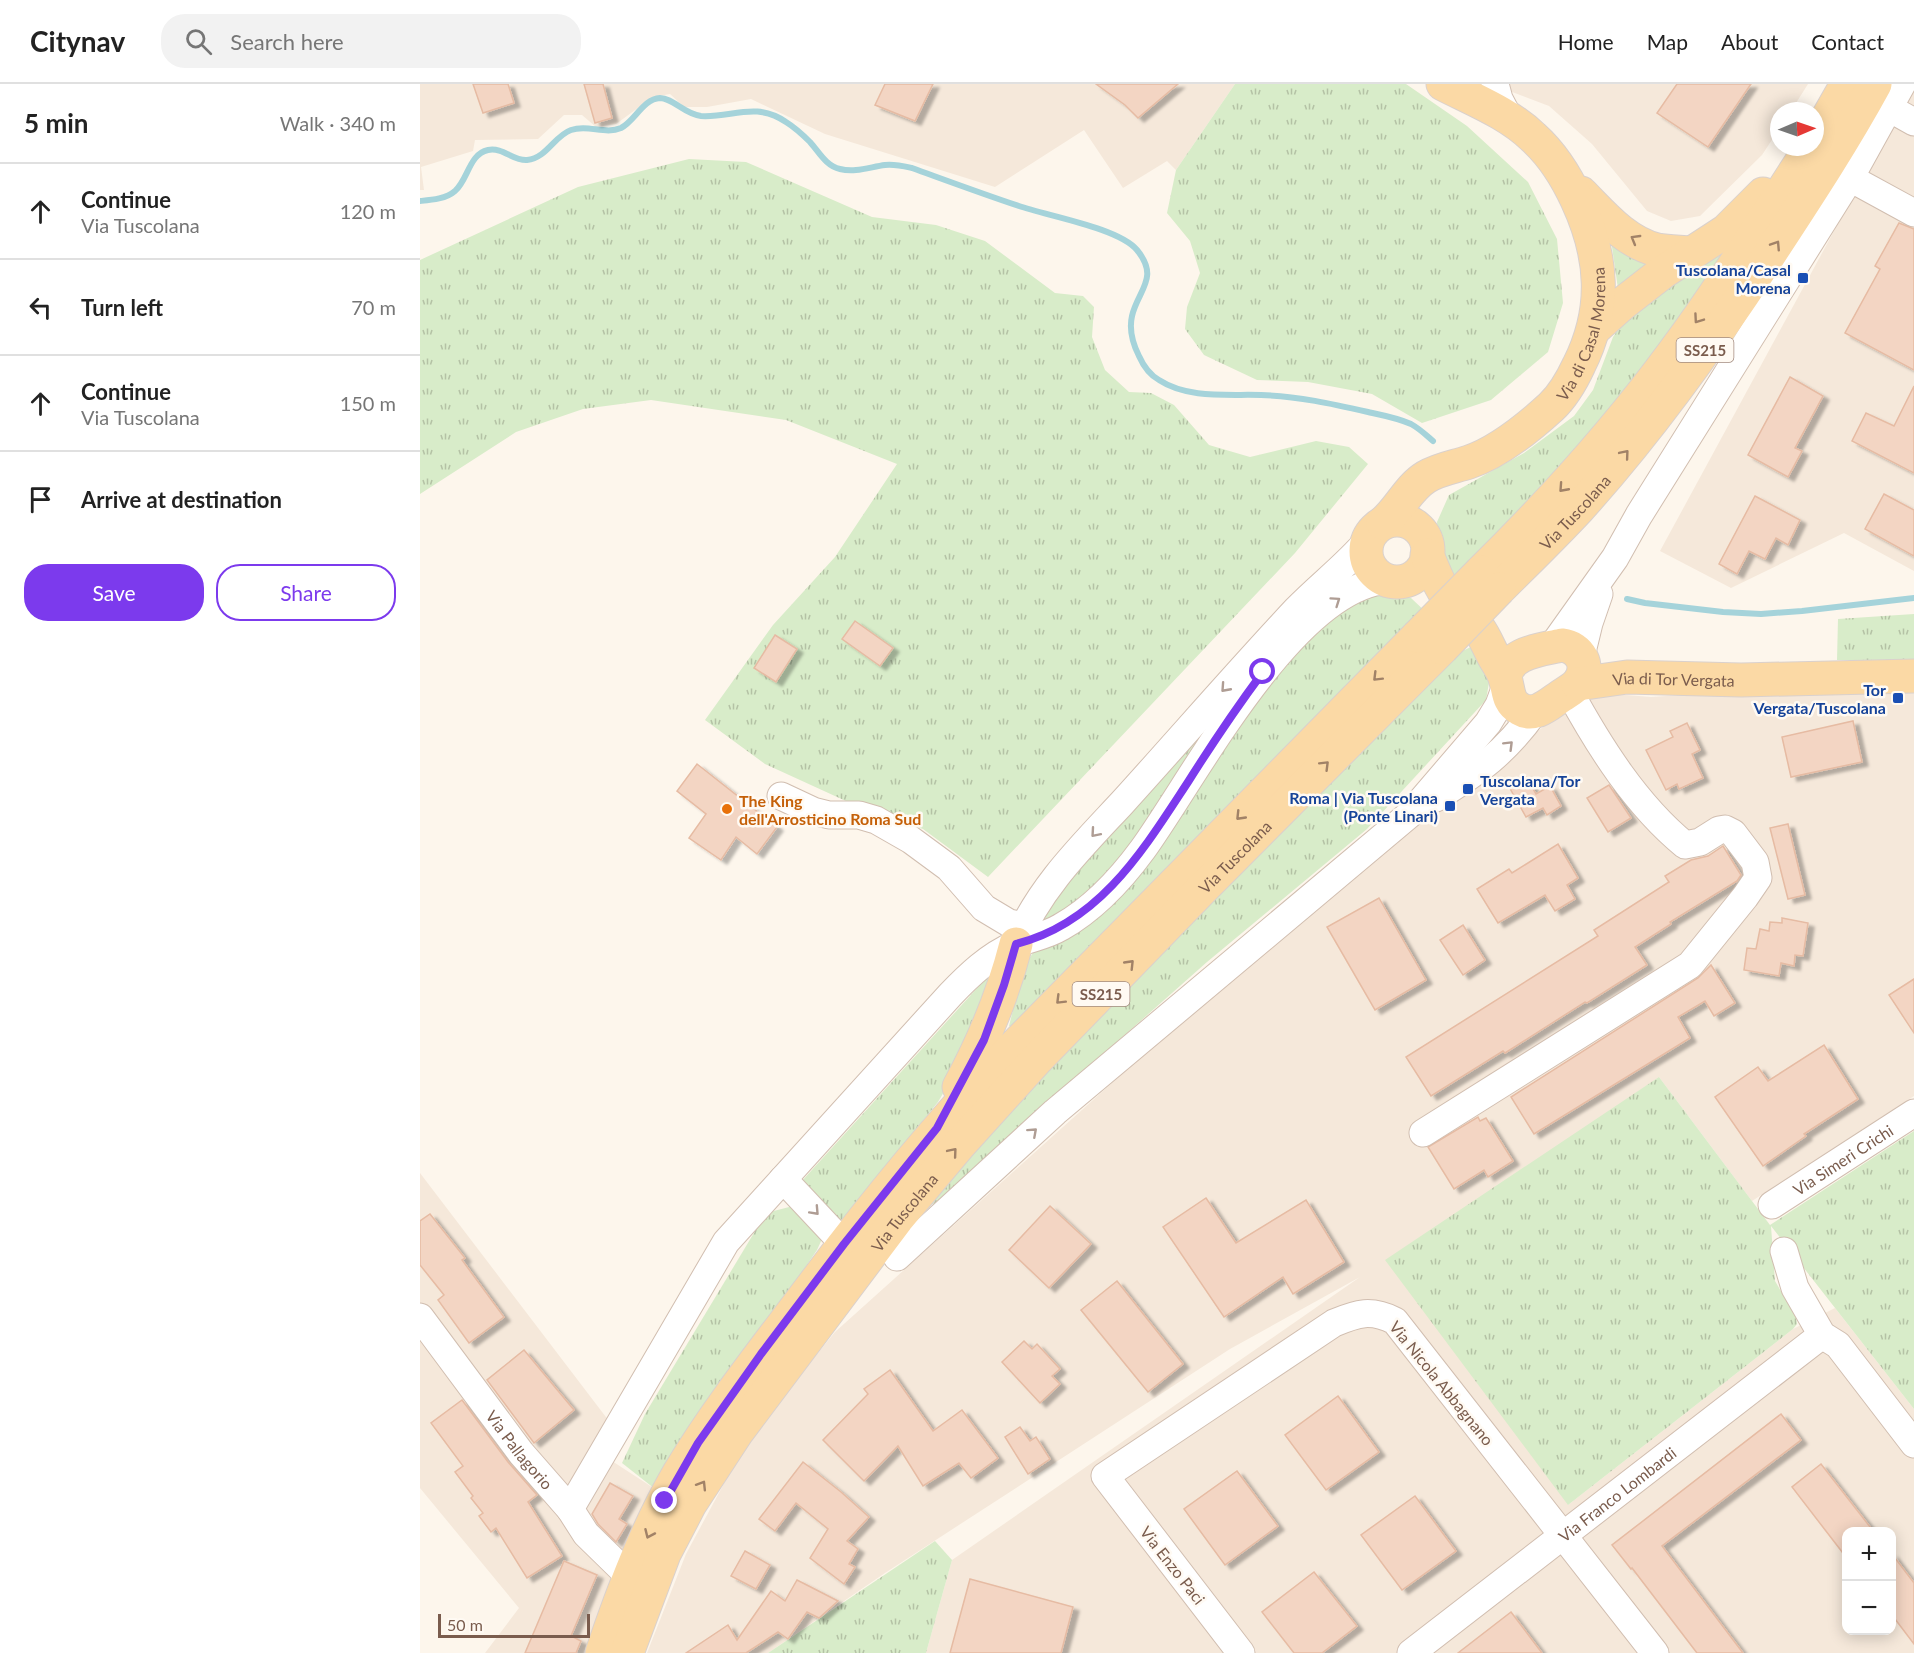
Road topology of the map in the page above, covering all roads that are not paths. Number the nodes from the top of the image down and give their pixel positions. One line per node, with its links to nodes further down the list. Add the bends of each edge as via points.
1 (1443, 84): 6 (main road, Via di Casal Morena)
2 (1495, 84): 6 (street)
3 (1847, 84): 8 (main road)
4 (1902, 84): 5 (street, Via Tuscolana)
5 (1882, 96): 7 (street); 12 (street, Via Tuscolana); 21 (main road, Via Tuscolana / SS215, one-way to 5, via 1577,509 1603,480 1693,367 1855,120)
6 (1509, 118): 11 (main road, Via di Casal Morena, via 1541,144)
7 (1914, 122)
8 (1824, 124)
9 (1801, 156): 14 (main road, via 1737,221)
10 (1804, 156): 21 (main road, Via Tuscolana / SS215, one-way to 21, via 1710,302 1662,368)
11 (1565, 177): 14 (main road, one-way to 11, via 1656,250 1630,238); 15 (main road, Via di Casal Morena, via 1595,250 1599,288)
12 (1850, 177): 13 (street); 19 (street, Via Tuscolana)
13 (1914, 213)
14 (1690, 253): 15 (main road)
15 (1594, 329): 16 (main road, Via di Casal Morena, via 1576,372 1551,407 1508,441)
16 (1469, 462): 17 (main road, Via di Casal Morena, via 1423,478); 18 (main road, Via di Casal Morena, via 1431,502 1425,523)
17 (1375, 532): 18 (main road, via 1399,520 1407,521 1415,525); 20 (main road, via 1367,558 1379,576); 30 (street, one-way to 30, via 1346,565 1297,609 1109,817 1044,892)
18 (1426, 547): 20 (main road, via 1421,570 1408,580); 22 (main road)
19 (1615, 558): 24 (street); 24 (street, Via Tuscolana, via 1588,597)
20 (1394, 581): 22 (main road); 30 (street, one-way to 20, via 1047,934 1071,921 1123,874 1157,830 1251,688 1296,634 1347,593 1372,582)
21 (1490, 581): 23 (main road, Via Tuscolana / SS215, bridge)
22 (1462, 612): 24 (main road, via 1504,642); 26 (main road)
23 (1430, 642): 32 (main road, Via Tuscolana / SS215, one-way to 32, via 1000,1061); 41 (main road, Via Tuscolana / SS215, one-way to 23, via 897,1218 993,1106 1203,888)
24 (1566, 665): 25 (main road, Via di Tor Vergata, via 1627,677 1741,680); 26 (main road, via 1514,659 1506,670); 27 (main road, via 1545,707); 33 (street, via 1589,728 1667,830 1685,845 1700,842 1719,830 1733,833 1755,862 1758,878 1690,965)
25 (1914, 676)
26 (1505, 682): 27 (main road, via 1512,702 1527,712); 29 (street, Via Tuscolana, via 1499,705 1488,723)
27 (1535, 711): 29 (street, Via Tuscolana, one-way to 27, via 1487,765 1516,738)
28 (781, 796): 30 (street, via 829,815 859,814 876,819 949,868 984,908)
29 (1410, 814): 38 (street, Via Tuscolana, one-way to 29, via 1055,1112)
30 (1020, 935): 32 (main road, via 984,1040); 34 (street, via 959,986)
31 (1914, 1113): 35 (street, Via Simeri Crichi)
32 (937, 1128): 36 (main road, Via Tuscolana / SS215)
33 (1423, 1133)
34 (783, 1179): 36 (street, one-way to 36); 44 (street, via 726,1242)
35 (1772, 1205)
36 (844, 1244): 46 (main road, Via Tuscolana / SS215, one-way to 46, via 698,1443)
37 (1784, 1251): 40 (street, via 1795,1288)
38 (897, 1257): 41 (main road)
39 (420, 1317): 44 (street, Via Pallagorio, via 521,1453)
40 (1822, 1335): 42 (street, via 1838,1345); 45 (street, Via Franco Lombardi)
41 (789, 1364): 48 (main road, Via Tuscolana / SS215, one-way to 41, via 683,1516 737,1432)
42 (1914, 1444)
43 (1106, 1476): 45 (street, Via Nicola Abbagnano, via 1334,1323 1367,1312 1395,1321); 49 (street, Via Enzo Paci)
44 (570, 1509): 46 (street, Via Pallagorio, via 586,1534)
45 (1564, 1535): 50 (street, Via Franco Lombardi); 51 (street, Via Nicola Abbagnano)
46 (629, 1576): 47 (main road, Via Tuscolana / SS215)
47 (602, 1653)
48 (627, 1653)
49 (1241, 1653)
50 (1411, 1653)
51 (1654, 1653)

